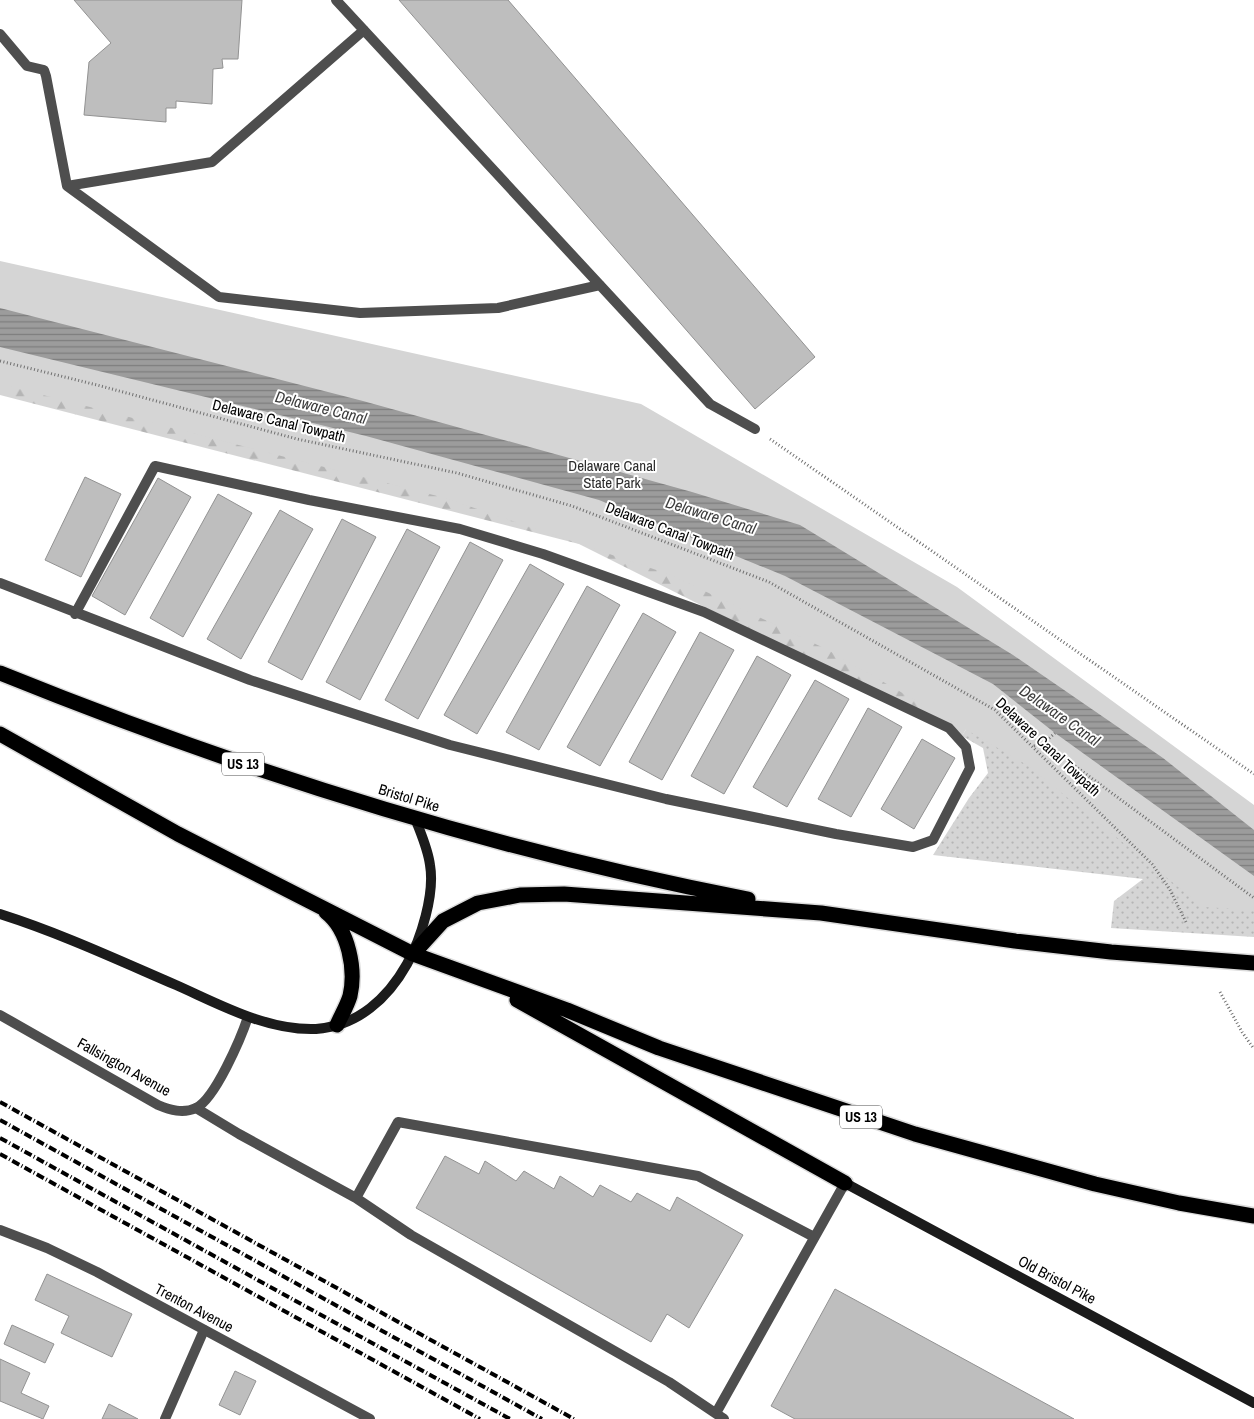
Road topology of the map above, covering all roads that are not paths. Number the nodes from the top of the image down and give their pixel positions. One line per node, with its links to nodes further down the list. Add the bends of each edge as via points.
1 (336, 0): 2 (street)
2 (364, 30): 4 (street, via 212,162); 5 (street)
3 (0, 34): 4 (street, via 26,66 44,70)
4 (66, 186): 5 (street, via 219,297 360,313 498,308)
5 (600, 285): 6 (street, via 710,404)
6 (755, 429)
7 (0, 583): 8 (street)
8 (75, 614): 8 (street, via 250,680 450,745 666,799 836,834 913,847 933,840 970,768 966,747 949,728 704,612 543,554 460,529 154,466)
9 (0, 672): 11 (highway, Bristol Pike / US 13, via 187,744 301,784)
10 (0, 734): 12 (highway, US 13, via 178,834)
11 (415, 818): 13 (highway, Bristol Pike / US 13, via 590,866); 15 (main road, via 430,866 431,884)
12 (313, 902): 15 (highway, US 13); 20 (highway, via 334,918 350,959 352,980 349,998)
13 (821, 913): 15 (highway, via 579,895 520,895 478,903 460,911 443,921); 16 (highway, US 13, via 1044,944)
14 (0, 914): 19 (main road, via 67,938)
15 (413, 954): 17 (highway, US 13); 20 (main road, via 389,992 374,1006)
16 (1254, 963)
17 (480, 980): 22 (highway); 24 (highway, US 13, via 567,1010 659,1048 915,1134 1095,1184)
18 (0, 1015): 21 (street, Fallsington Avenue, via 158,1105 171,1110)
19 (248, 1017): 20 (main road, via 295,1028); 21 (street, via 241,1038 212,1093)
20 (337, 1025)
21 (196, 1108): 23 (street)
22 (845, 1183): 26 (street); 28 (main road, Old Bristol Pike)
23 (356, 1198): 26 (street, via 398,1122 698,1176); 29 (street, via 411,1235 670,1382)
24 (1254, 1216)
25 (1, 1233): 27 (street, Trenton Avenue, via 47,1248)
26 (814, 1237): 29 (street)
27 (204, 1330): 30 (street); 31 (street, Trenton Avenue)
28 (1254, 1403)
29 (720, 1416)
30 (165, 1419)
31 (370, 1419)

